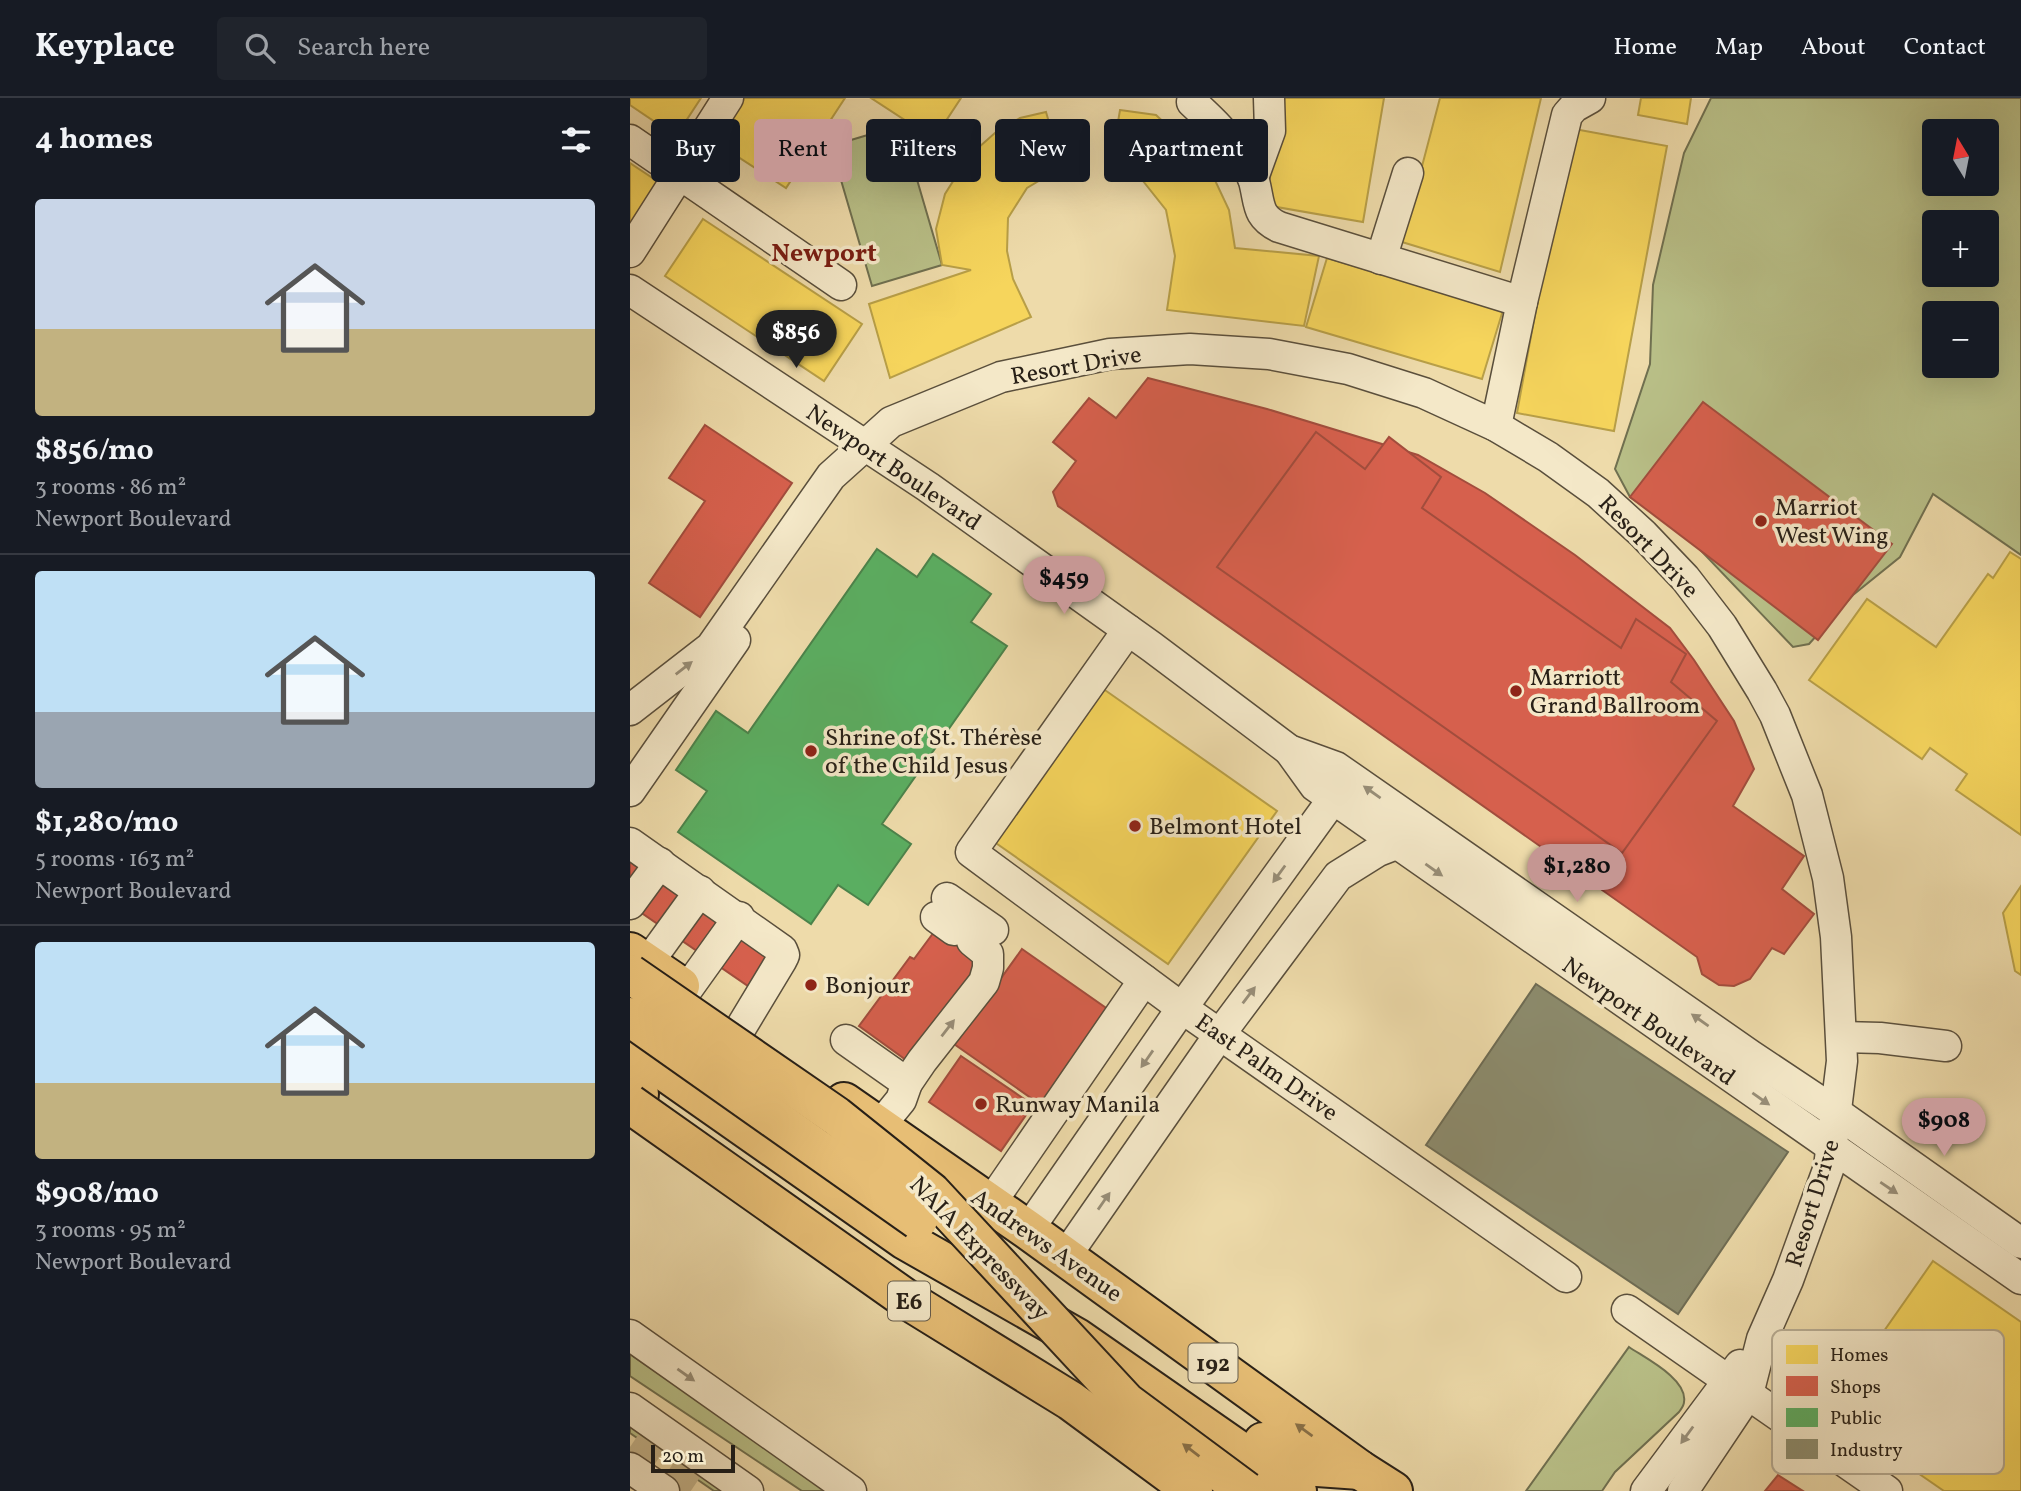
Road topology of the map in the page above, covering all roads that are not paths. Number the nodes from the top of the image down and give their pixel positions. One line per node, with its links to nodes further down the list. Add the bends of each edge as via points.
1 (728, 98): 5 (street)
2 (1269, 98): 7 (street)
3 (1590, 98): 18 (street, via 1567,116)
4 (1192, 102): 6 (street)
5 (714, 119)
6 (1210, 119)
7 (1268, 137)
8 (630, 140): 9 (street)
9 (651, 155)
10 (1408, 173): 15 (street)
11 (674, 182): 14 (street)
12 (691, 182): 16 (street)
13 (1254, 182): 15 (street, via 1267,221)
14 (630, 252)
15 (1381, 259): 18 (street)
16 (841, 285)
17 (630, 290): 20 (street, Newport Boulevard)
18 (1522, 302): 19 (street)
19 (1496, 426): 20 (street, Resort Drive, via 1424,393 1348,369 1269,354 1190,349 1110,354 1001,377 891,422); 41 (street, Resort Drive, via 1598,493 1643,534 1722,626 1762,691 1807,795 1828,878 1820,900 1828,948 1838,959)
20 (865, 445): 21 (street, Newport Boulevard); 22 (street, Resort Drive, via 831,476)
21 (1128, 630): 24 (street, Newport Boulevard); 35 (street, East Palm Drive, via 971,852)
22 (718, 652): 23 (street, Resort Drive, one-way to 22); 25 (street, Resort Drive)
23 (630, 710)
24 (1289, 750): 26 (street, Newport Boulevard, via 1315,786); 47 (street, Newport Boulevard, one-way to 24, via 1336,766)
25 (630, 791)
26 (1333, 799): 28 (street, Newport Boulevard); 37 (street, one-way to 37)
27 (630, 843): 29 (street)
28 (1396, 844): 40 (street, one-way to 28, via 1338,876); 49 (street, Newport Boulevard, one-way to 49)
29 (660, 863): 30 (street); 31 (street)
30 (700, 891): 32 (street); 34 (street)
31 (630, 904)
32 (738, 917): 36 (street); 39 (street, via 783,955)
33 (961, 923): 45 (street, one-way to 33, via 984,982 988,954)
34 (636, 963): 36 (main road, Andrews Avenue / 192); 71 (main road, NAIA Expressway, one-way to 34, bridge, via 1126,1402 932,1192)
35 (1144, 980): 37 (street, East Palm Drive); 50 (street)
36 (694, 996): 39 (main road, Andrews Avenue / 192); 43 (main road, via 647,1017 635,1029)
37 (1182, 1008): 40 (street, East Palm Drive); 52 (street, one-way to 52)
38 (630, 1017): 51 (main road, bridge)
39 (740, 1029): 48 (main road, Andrews Avenue / 192)
40 (1220, 1034): 54 (street, one-way to 40); 56 (street, East Palm Drive)
41 (1842, 1037): 44 (street); 47 (street, Resort Drive)
42 (846, 1040): 45 (street)
43 (630, 1044): 51 (main road)
44 (1946, 1046)
45 (907, 1083): 48 (street, via 901,1100)
46 (632, 1090): 69 (main road); 70 (main road, E6, bridge, via 909,1301 1071,1401)
47 (1837, 1113): 49 (street, Resort Drive); 53 (street, Newport Boulevard)
48 (879, 1127): 50 (main road, Andrews Avenue / 192)
49 (1833, 1150): 55 (street, Newport Boulevard, one-way to 55); 60 (street, Resort Drive, via 1814,1210)
50 (990, 1204): 52 (main road, Andrews Avenue / 192)
51 (911, 1230): 64 (main road, via 1048,1294 1208,1409 1303,1466); 72 (main road, via 1077,1338)
52 (1028, 1230): 54 (main road, Andrews Avenue / 192)
53 (2014, 1239): 55 (street)
54 (1065, 1257): 64 (main road, Andrews Avenue / 192, one-way to 54)
55 (1990, 1258): 57 (street, Newport Boulevard)
56 (1566, 1277)
57 (2021, 1279)
58 (1627, 1310): 60 (street)
59 (630, 1335): 68 (street, one-way to 68)
60 (1738, 1387): 62 (street); 74 (street, Resort Drive, one-way to 74); 75 (street, Resort Drive)
61 (630, 1408): 67 (street)
62 (1772, 1411)
63 (630, 1468): 66 (street)
64 (1360, 1470): 73 (main road, Andrews Avenue / 192)
65 (1863, 1474): 76 (street)
66 (664, 1491)
67 (748, 1491)
68 (851, 1491)
69 (1181, 1491)
70 (1193, 1491)
71 (1246, 1491)
72 (1297, 1491)
73 (1393, 1491)
74 (1646, 1491)
75 (1683, 1491)
76 (1887, 1491)

